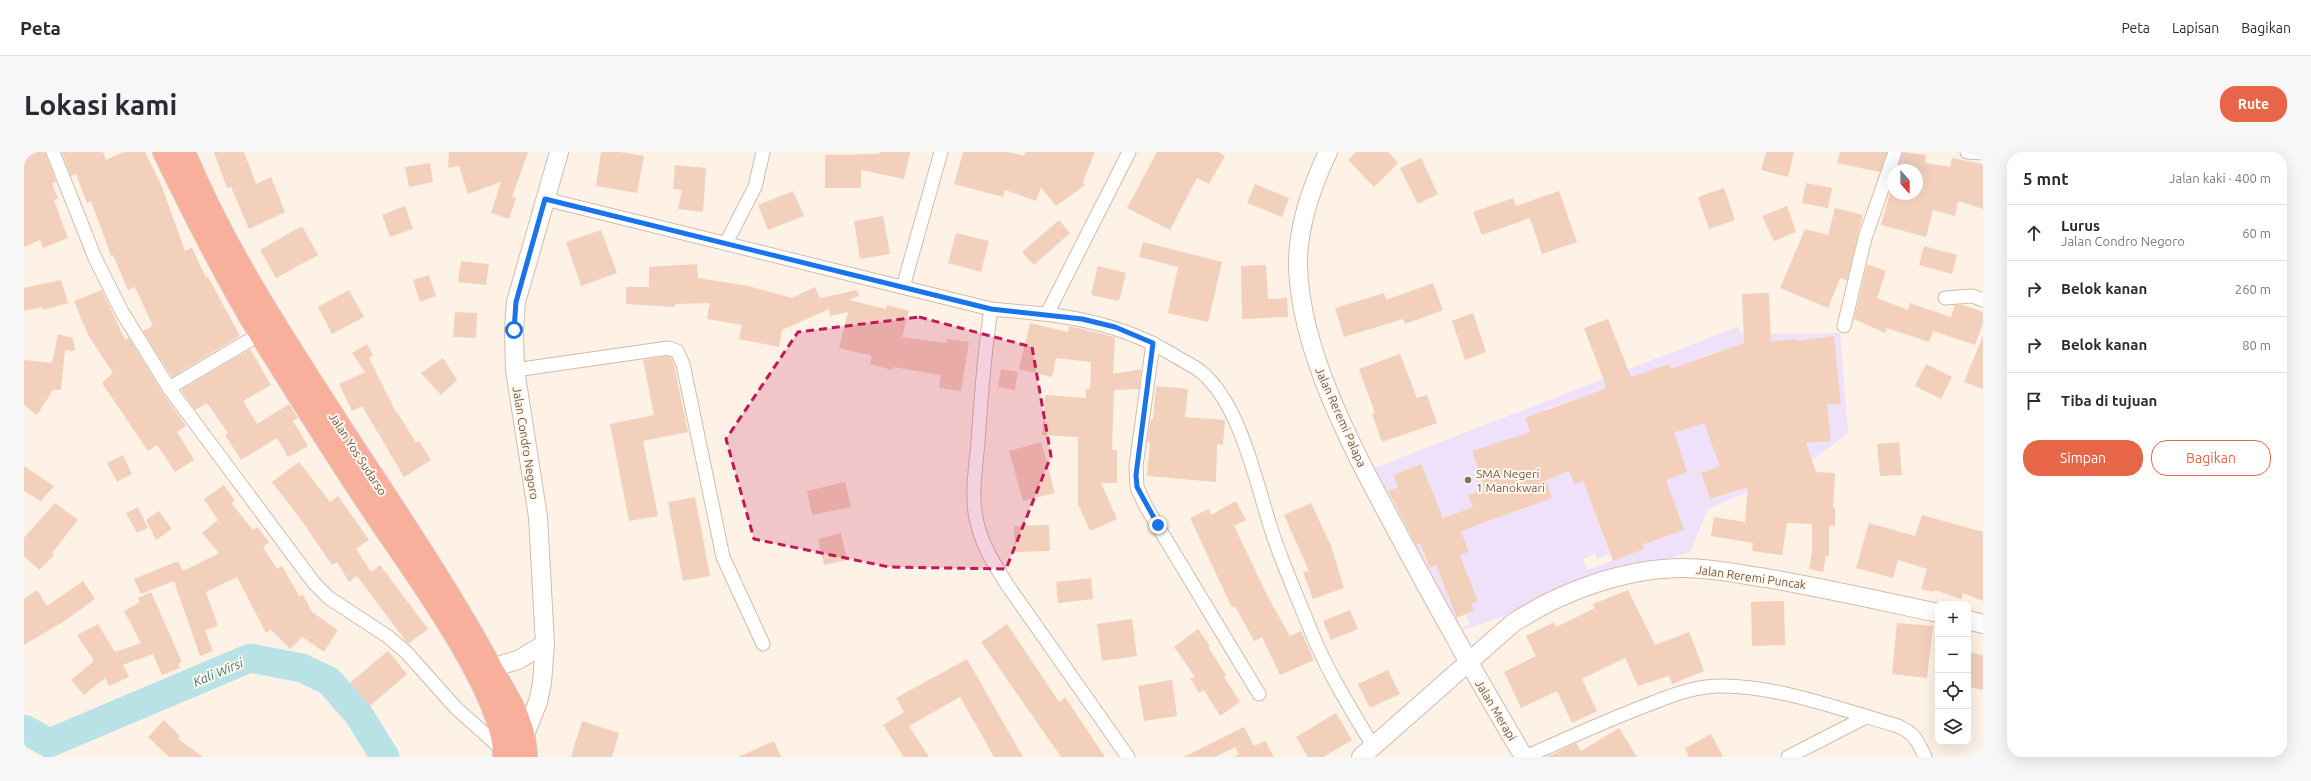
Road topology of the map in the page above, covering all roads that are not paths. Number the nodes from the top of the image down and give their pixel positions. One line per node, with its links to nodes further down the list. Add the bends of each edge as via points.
1 (53, 152): 23 (street, via 108,285)
2 (164, 152): 20 (highway, Jalan Yos Sudarso, via 198,225)
3 (184, 152): 24 (highway, Jalan Yos Sudarso, via 229,249)
4 (559, 152): 12 (street, Jalan Condro Negoro)
5 (763, 152): 13 (street, via 755,187)
6 (941, 152): 14 (street)
7 (1129, 152): 18 (street)
8 (1328, 152): 30 (street, Jalan Reremi Palapa, via 1309,195 1301,235 1298,266 1302,311 1317,362 1356,453)
9 (1895, 152): 19 (street, via 1866,238)
10 (1967, 152): 11 (street)
11 (1983, 153)
12 (545, 199): 13 (street); 22 (street, Jalan Condro Negoro, via 516,302)
13 (726, 243): 14 (street)
14 (903, 287): 17 (street)
15 (1945, 298): 16 (street, via 1972,296)
16 (1983, 300)
17 (991, 309): 18 (street); 37 (street, via 985,349 975,476 976,516 982,540 990,559 1008,586)
18 (1047, 314): 21 (street, via 1115,327)
19 (1844, 326)
20 (260, 334): 23 (street); 24 (highway, Jalan Yos Sudarso)
21 (1153, 343): 32 (street, via 1136,466 1137,487 1145,505); 35 (street, via 1200,371 1231,412 1274,537 1312,633)
22 (515, 370): 28 (street, Jalan Condro Negoro, via 538,517); 29 (street, via 668,348 676,352 683,364 723,557)
23 (169, 388): 36 (street, via 314,583 329,598 406,652 456,708)
24 (348, 456): 31 (highway, Jalan Yos Sudarso, via 467,625); 36 (highway, Jalan Yos Sudarso, via 465,653 498,723)
25 (1935, 613): 30 (street, Jalan Reremi Puncak, via 1829,589 1715,570 1684,568 1650,571 1602,583 1540,606 1513,623)
26 (1971, 621): 27 (street)
27 (1983, 624)
28 (545, 644): 31 (street, via 518,660); 34 (street, Jalan Condro Negoro, via 539,695)
29 (763, 644)
30 (1468, 663): 35 (street, Jalan Reremi Puncak); 38 (street, Jalan Merapi)
31 (491, 668): 34 (highway, Jalan Yos Sudarso, via 507,693)
32 (1259, 694)
33 (1866, 717): 38 (street, via 1774,692 1728,686 1707,687 1683,691); 39 (street); 40 (street, via 1898,726 1913,734)
34 (525, 747)
35 (1367, 752)
36 (504, 754)
37 (1128, 757)
38 (1525, 757)
39 (1788, 757)
40 (1925, 757)

